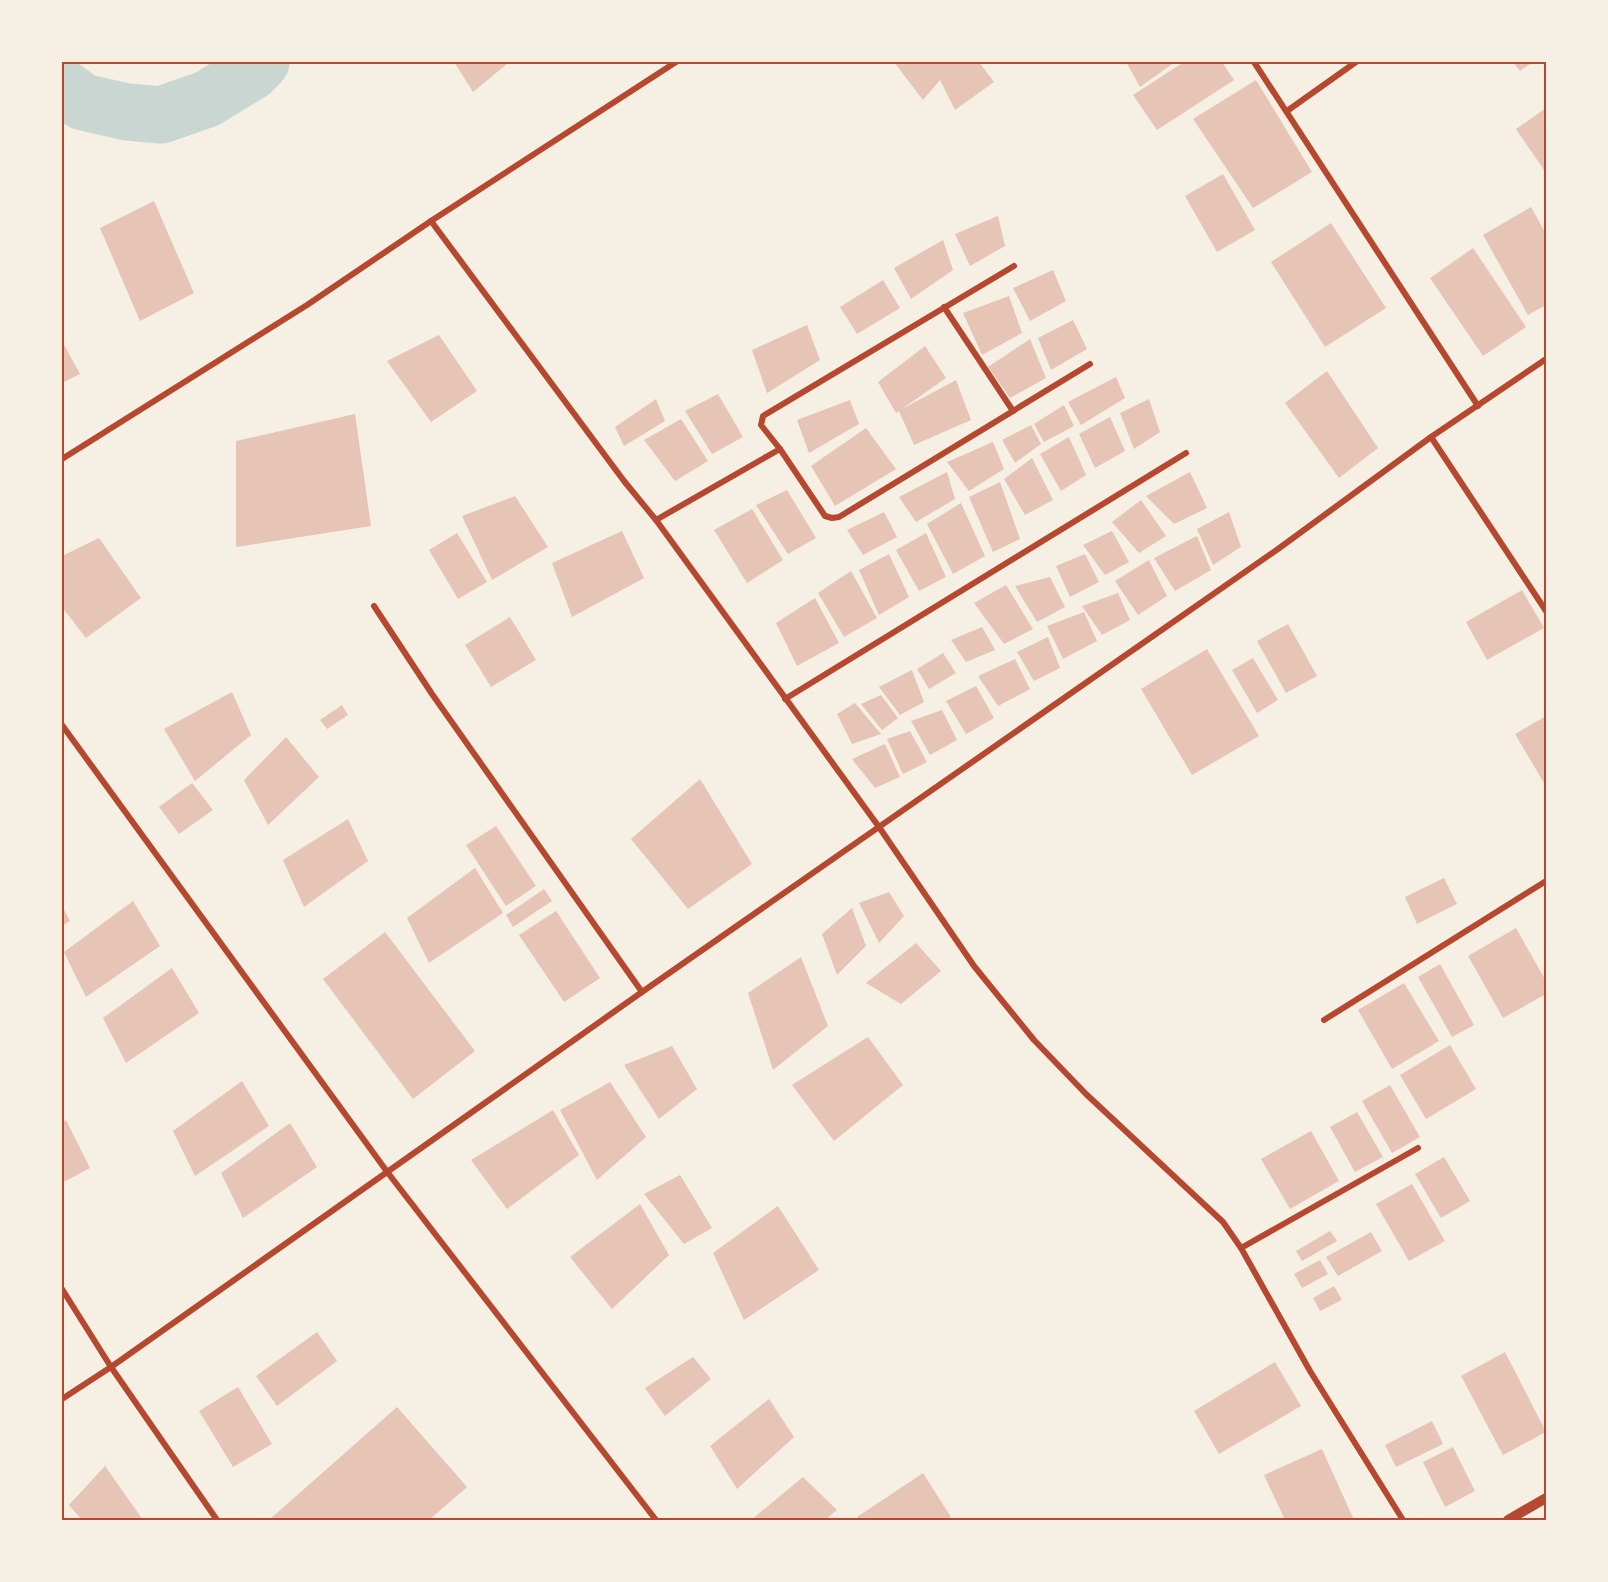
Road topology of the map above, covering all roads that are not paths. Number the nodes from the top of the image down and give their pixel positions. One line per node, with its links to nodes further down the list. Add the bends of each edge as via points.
1 (676, 62): 5 (street)
2 (1254, 62): 4 (street)
3 (1356, 62): 4 (street)
4 (1287, 111): 10 (street)
5 (431, 220): 15 (street, via 307,305); 16 (street)
6 (1014, 266): 7 (street)
7 (944, 307): 11 (street); 13 (street, via 763,416 761,425)
8 (1546, 359): 10 (street)
9 (1090, 364): 11 (street)
10 (1478, 406): 12 (street)
11 (1013, 411): 13 (street, via 839,517 825,516)
12 (1431, 436): 18 (street); 21 (street, via 1278,549)
13 (780, 449): 16 (street)
14 (1186, 453): 19 (street)
15 (62, 459)
16 (656, 520): 19 (street)
17 (374, 606): 23 (street)
18 (1546, 611)
19 (785, 699): 21 (street)
20 (62, 725): 26 (street)
21 (879, 827): 23 (street); 27 (street, via 974,966 1034,1040 1223,1222)
22 (1546, 881): 24 (street)
23 (642, 992): 26 (street)
24 (1324, 1020)
25 (1418, 1148): 27 (street)
26 (388, 1173): 29 (street); 33 (street)
27 (1241, 1248): 34 (street, via 1310,1371)
28 (62, 1289): 29 (street)
29 (111, 1368): 30 (street); 32 (street)
30 (62, 1399)
31 (1546, 1498): 35 (street)
32 (217, 1521)
33 (656, 1521)
34 (1403, 1521)
35 (1508, 1521)

